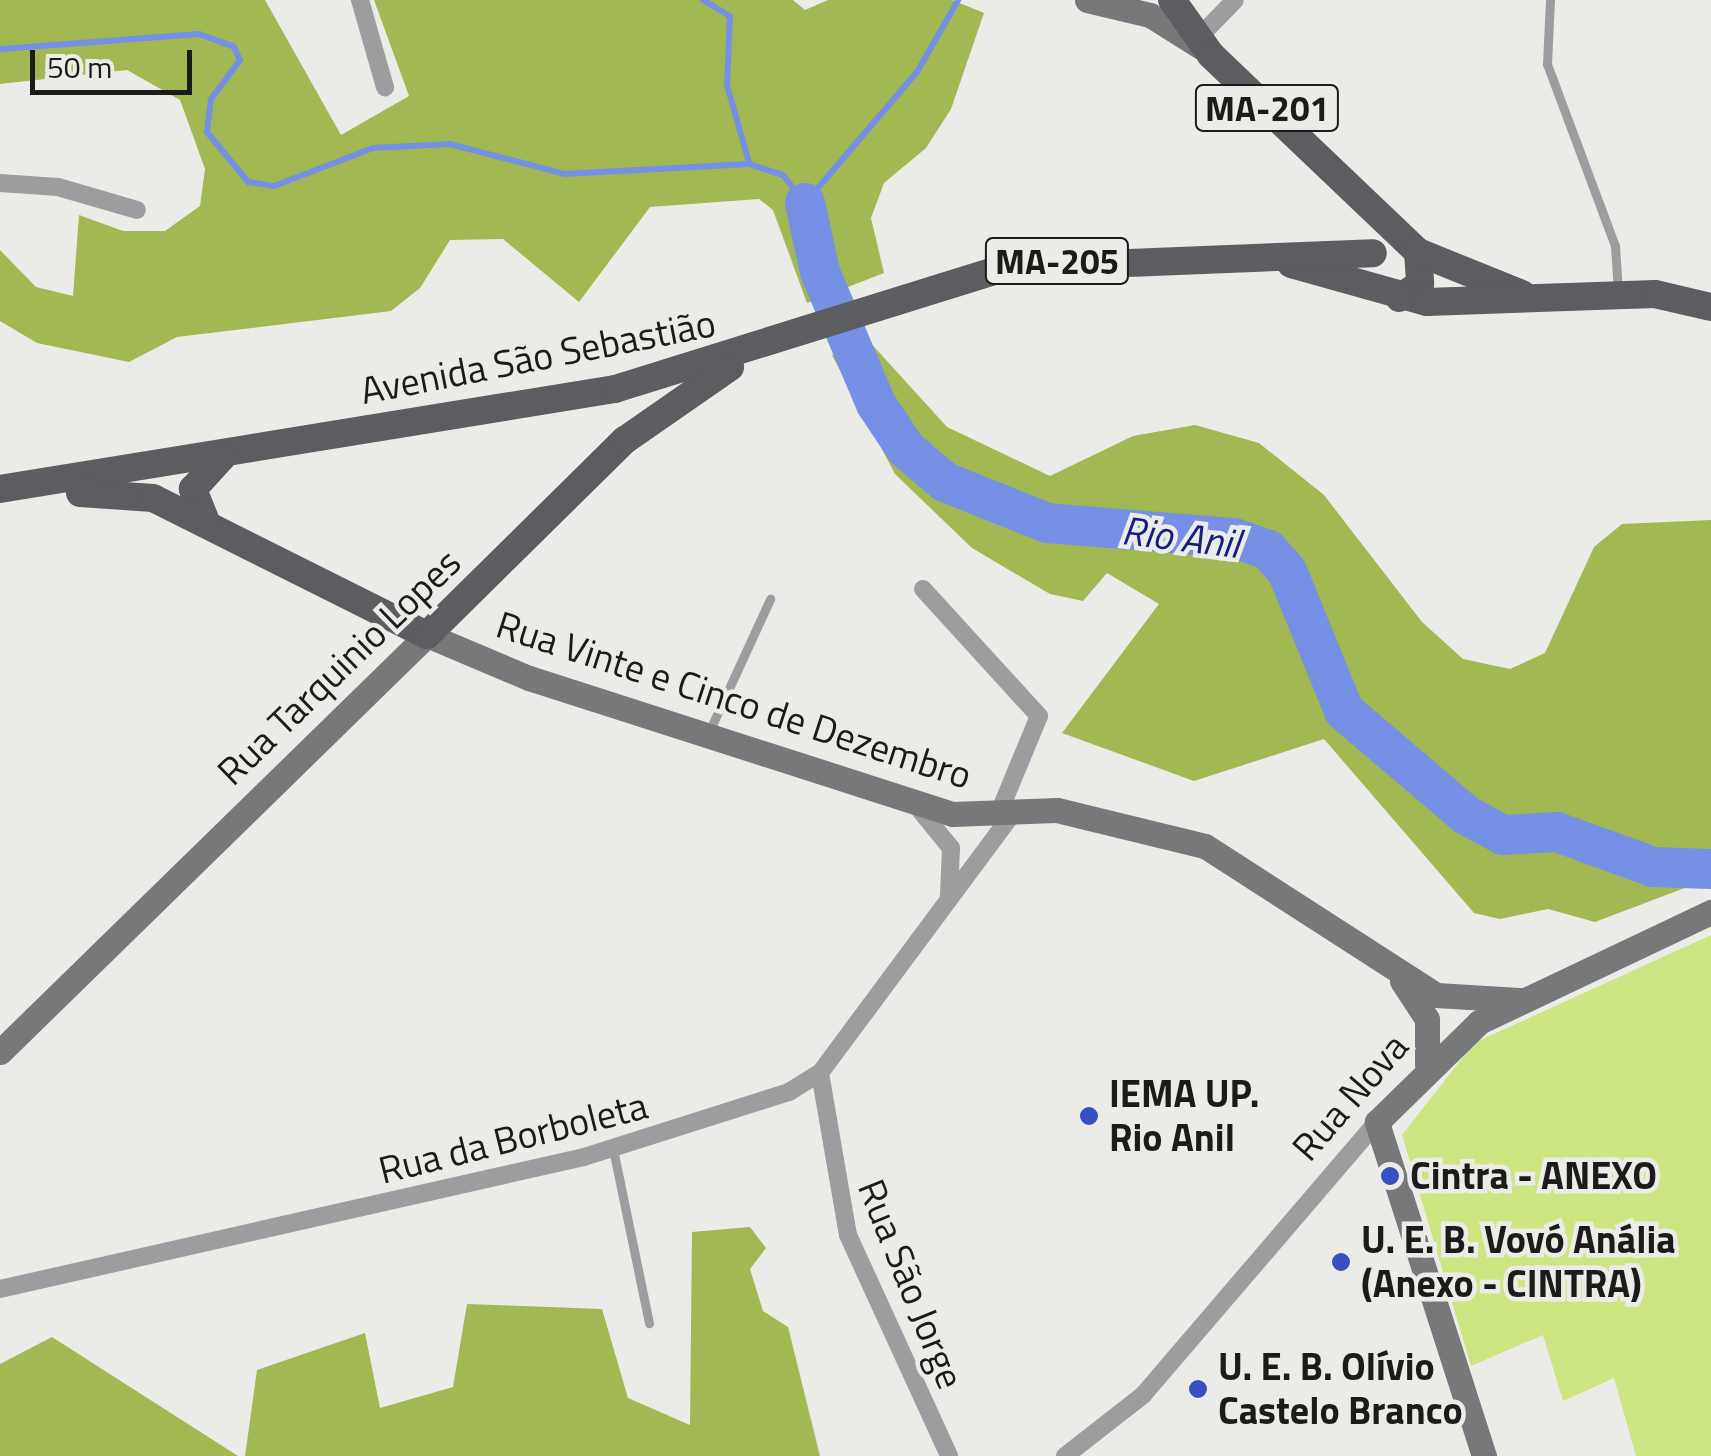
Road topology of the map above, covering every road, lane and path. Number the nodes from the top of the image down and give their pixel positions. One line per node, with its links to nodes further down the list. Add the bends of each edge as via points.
1 (360, 0): 7 (street)
2 (1087, 0): 6 (main road, via 1150,15)
3 (1172, 0): 6 (main road, MA-201)
4 (1235, 0): 6 (street)
5 (1550, 0): 14 (lane, via 1547,64 1615,246)
6 (1204, 47): 8 (main road, MA-201)
7 (385, 87)
8 (1322, 162): 11 (main road, MA-201); 12 (main road, MA-201, via 1362,210)
9 (0, 183): 10 (street, via 58,187)
10 (138, 210)
11 (1414, 249): 12 (main road, MA-205); 15 (main road, via 1423,276); 16 (main road, MA-205, via 1494,288)
12 (1374, 251): 13 (main road, Avenida São Sebastião / MA-205); 15 (main road, via 1367,273)
13 (1260, 259): 15 (main road, Avenida São Sebastião / MA-205); 18 (main road, Avenida São Sebastião / MA-205, via 1041,261 860,313)
14 (1618, 294): 16 (main road, MA-205); 17 (main road, MA-205)
15 (1390, 296): 16 (main road, MA-205, via 1470,305)
16 (1553, 298)
17 (1711, 307)
18 (747, 355): 19 (main road, Avenida São Sebastião / MA-205); 20 (main road, Rua Tarquinio Lopes)
19 (615, 389): 20 (main road, via 637,412); 21 (main road, Avenida São Sebastião / MA-205)
20 (625, 440): 27 (main road, Rua Tarquinio Lopes)
21 (226, 453): 22 (main road, Avenida São Sebastião / MA-205); 24 (main road, via 194,488)
22 (0, 489)
23 (0, 507): 24 (main road, Rua Vinte e Cinco de Dezembro, via 107,488)
24 (207, 524): 27 (main road, Rua Vinte e Cinco de Dezembro)
25 (922, 589): 30 (street, Rua da Borboleta, via 1039,716)
26 (770, 599): 28 (lane)
27 (427, 636): 28 (main road, Rua Vinte e Cinco de Dezembro); 35 (main road, Rua Tarquinio Lopes)
28 (708, 736): 29 (main road, Rua Vinte e Cinco de Dezembro)
29 (905, 800): 30 (main road, Rua Vinte e Cinco de Dezembro); 31 (street, via 947,836)
30 (1006, 814): 31 (street, Rua da Borboleta); 33 (main road, Rua Vinte e Cinco de Dezembro, via 1058,810 1205,846 1274,882)
31 (949, 896): 37 (street, Rua da Borboleta)
32 (1711, 912): 34 (main road, Rua Nova)
33 (1393, 970): 34 (main road, Rua Vinte e Cinco de Dezembro, via 1452,1001); 36 (main road, Rua Vinte e Cinco de Dezembro, via 1427,1019)
34 (1519, 1000): 36 (main road, Rua Nova)
35 (0, 1052)
36 (1427, 1064): 38 (main road, Rua Nova)
37 (820, 1073): 39 (street, Rua da Borboleta, via 775,1099); 42 (street, Rua São Jorge, via 848,1235)
38 (1377, 1122): 43 (street, Rua Nova, via 1143,1395); 44 (main road)
39 (613, 1149): 40 (street, Rua da Borboleta); 41 (lane)
40 (0, 1288)
41 (649, 1322)
42 (949, 1456)
43 (1067, 1456)
44 (1484, 1456)

